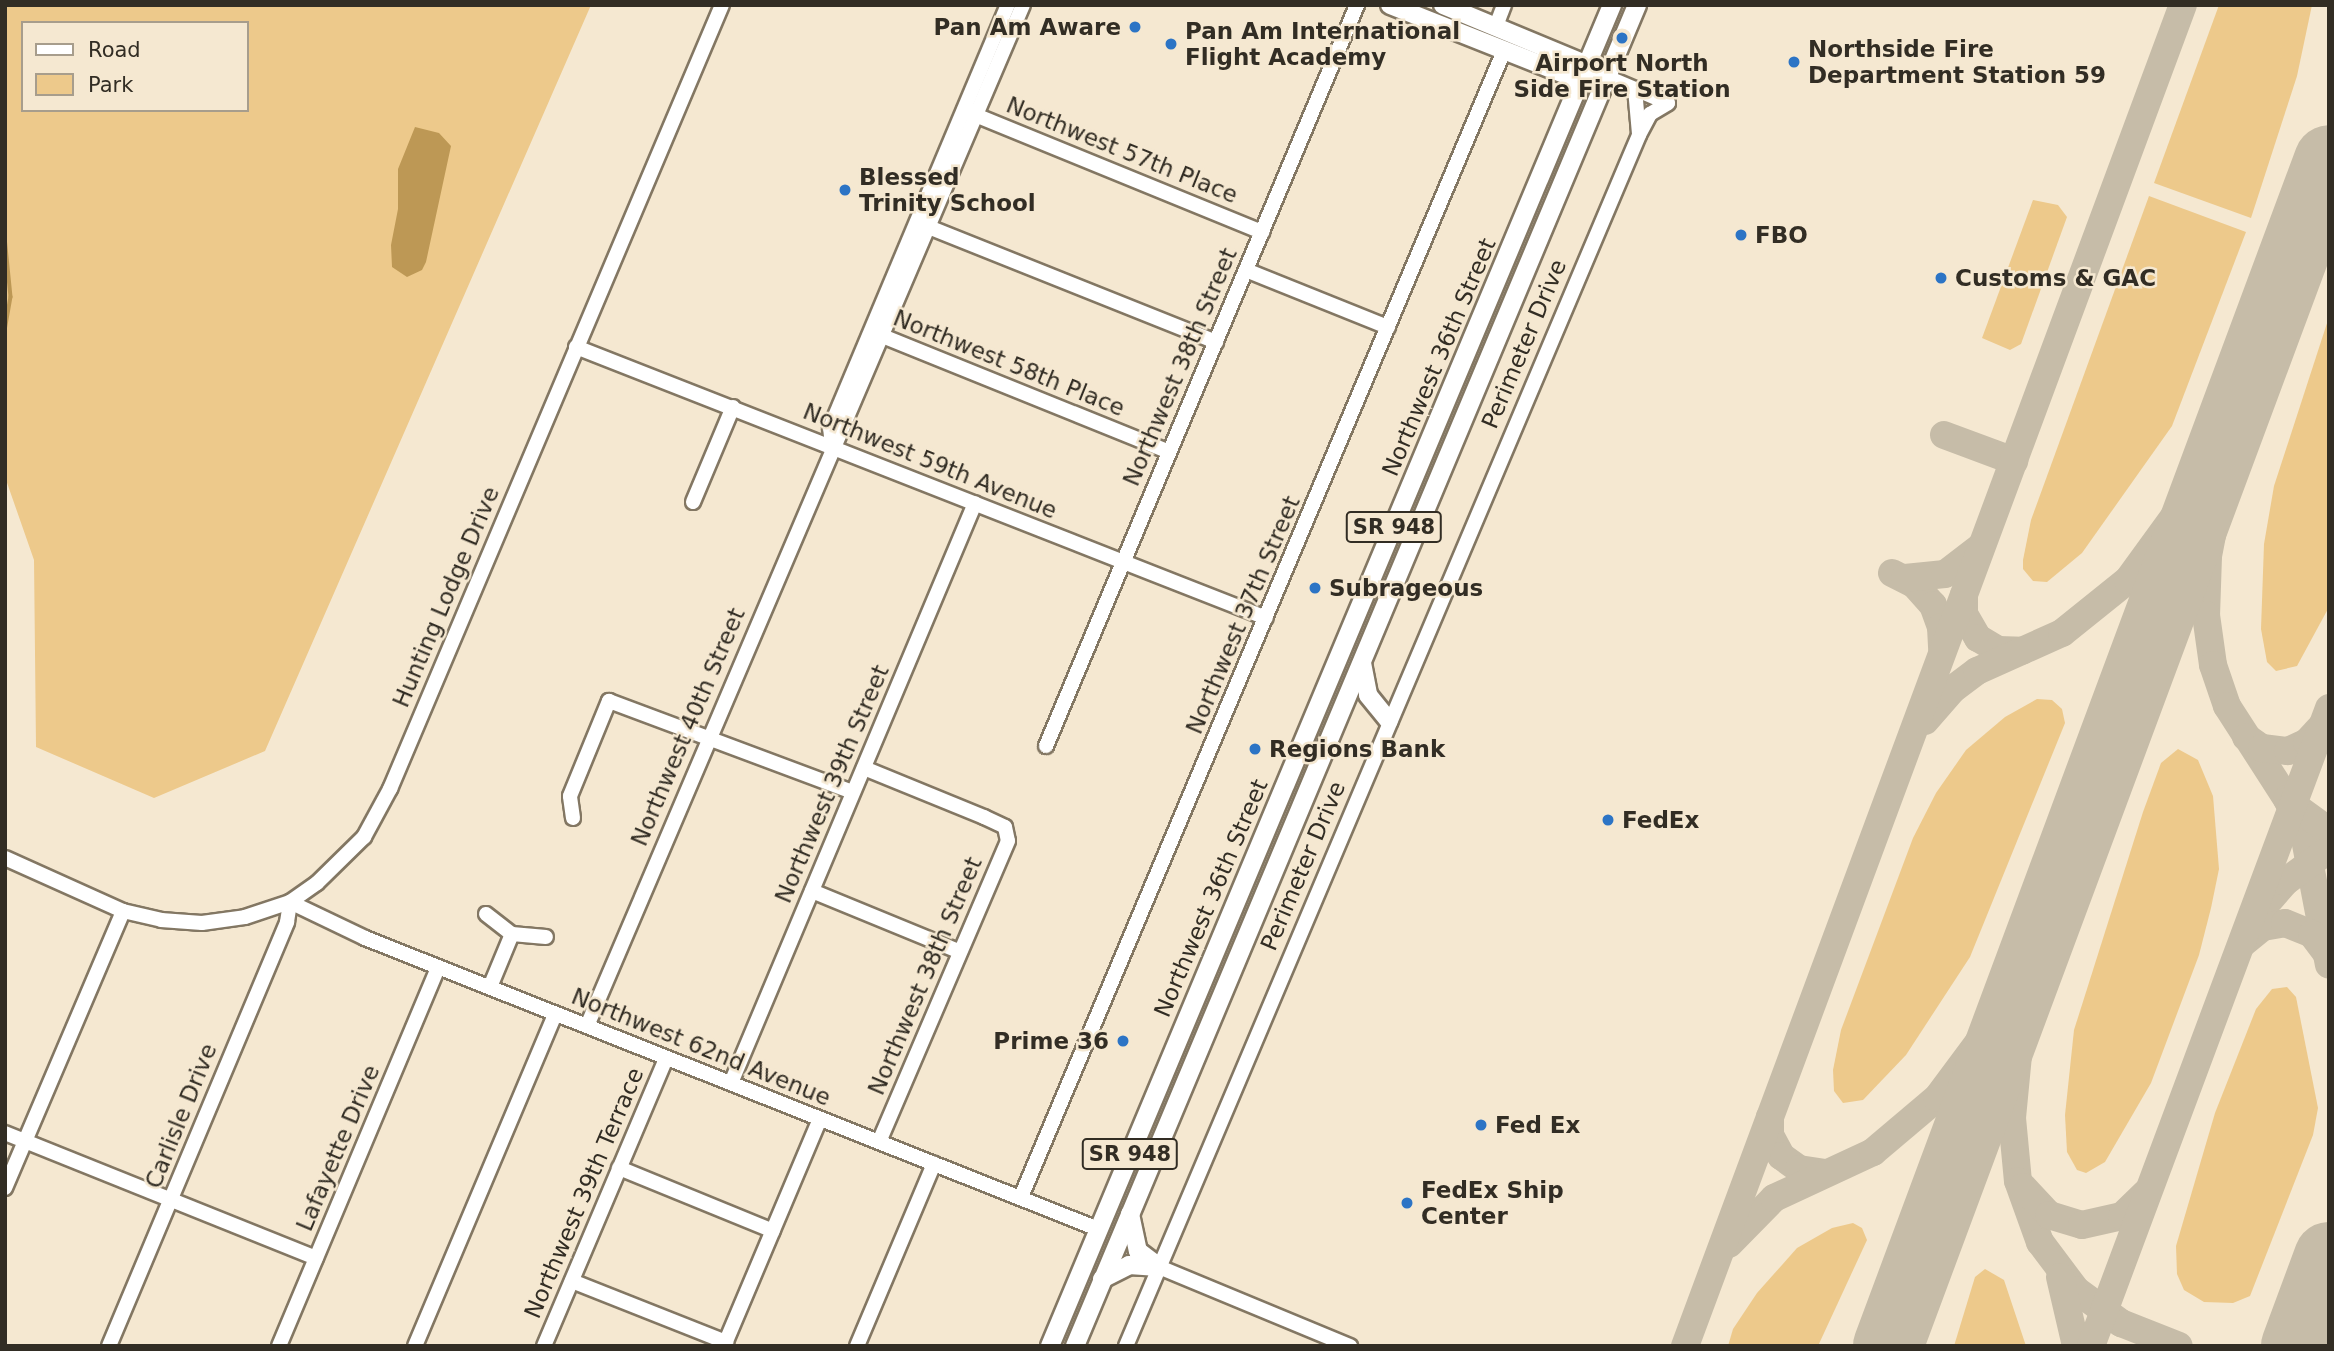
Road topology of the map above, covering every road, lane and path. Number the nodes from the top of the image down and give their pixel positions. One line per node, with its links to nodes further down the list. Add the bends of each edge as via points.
1 (722, 5): 24 (street, Hunting Lodge Drive)
2 (1008, 5): 16 (street, Northwest 40th Street)
3 (1023, 5): 16 (street, Northwest 40th Street)
4 (1357, 5): 19 (street, Northwest 38th Street)
5 (1390, 5): 11 (main road)
6 (1443, 5): 10 (main road)
7 (1504, 5): 10 (street)
8 (1612, 5): 12 (main road, Northwest 36th Street / SR 948)
9 (1637, 5): 13 (main road, Northwest 36th Street / SR 948)
10 (1496, 26): 12 (main road)
11 (1504, 51): 14 (main road); 21 (street, Northwest 37th Street)
12 (1589, 63): 13 (main road); 14 (main road, Northwest 36th Street / SR 948)
13 (1608, 78): 14 (main road); 15 (street); 25 (main road, Northwest 36th Street / SR 948)
14 (1582, 81): 26 (main road, Northwest 36th Street / SR 948)
15 (1635, 89): 17 (street, Perimeter Drive); 17 (street, Perimeter Drive, via 1668,103 1650,114)
16 (970, 113): 18 (street, Northwest 40th Street); 19 (street, Northwest 57th Place)
17 (1639, 135): 40 (street, Perimeter Drive)
18 (923, 225): 22 (street, Northwest 40th Street); 23 (street)
19 (1262, 232): 20 (street, Northwest 38th Street)
20 (1246, 270): 21 (street); 23 (street, Northwest 38th Street)
21 (1388, 327): 36 (street, Northwest 37th Street)
22 (877, 334): 28 (street, Northwest 40th Street, via 843,433); 29 (street, Northwest 58th Place)
23 (1216, 342): 29 (street, Northwest 38th Street)
24 (576, 347): 27 (street, Northwest 59th Avenue); 49 (street, Hunting Lodge Drive, via 378,813 345,859)
25 (1494, 350): 26 (main road, via 1481,359); 30 (main road, Northwest 36th Street / SR 948)
26 (1466, 358): 30 (main road, via 1465,394 1447,437); 33 (main road, Northwest 36th Street / SR 948)
27 (733, 407): 28 (street, Northwest 59th Avenue); 31 (street)
28 (832, 446): 32 (street, Northwest 59th Avenue); 42 (street, Northwest 40th Street)
29 (1169, 452): 35 (street, Northwest 38th Street)
30 (1451, 452): 34 (main road, Northwest 36th Street / SR 948)
31 (693, 502)
32 (975, 503): 35 (street, Northwest 59th Avenue); 44 (street, Northwest 39th Street)
33 (1402, 509): 34 (main road); 39 (main road, Northwest 36th Street / SR 948)
34 (1411, 545): 37 (main road, Northwest 36th Street / SR 948)
35 (1123, 562): 36 (street, Northwest 59th Avenue); 43 (street, Northwest 38th Street)
36 (1266, 618): 70 (street, Northwest 37th Street)
37 (1362, 663): 38 (main road, Northwest 36th Street / SR 948); 40 (main road, via 1368,695)
38 (1355, 680): 39 (main road); 41 (main road, Northwest 36th Street / SR 948)
39 (1323, 696): 41 (main road, via 1330,706); 53 (main road, Northwest 36th Street / SR 948)
40 (1389, 721): 76 (street, Perimeter Drive)
41 (1334, 730): 55 (main road, Northwest 36th Street / SR 948)
42 (708, 739): 45 (street, via 720,739); 46 (street, via 609,701 570,796); 60 (street, Northwest 40th Street)
43 (1046, 746)
44 (863, 768): 45 (street, Northwest 39th Street); 56 (street, Northwest 38th Street, via 1005,827 1007,841)
45 (853, 792): 48 (street, Northwest 39th Street)
46 (573, 818)
47 (5, 858): 50 (street, Hunting Lodge Drive)
48 (813, 891): 56 (street); 62 (street, Northwest 39th Street)
49 (290, 902): 50 (street, Hunting Lodge Drive, via 245,917 202,922 161,920); 57 (street, Northwest 62nd Avenue, via 305,913); 71 (street, Carlisle Drive, via 286,922)
50 (123, 911): 65 (street)
51 (486, 914): 52 (street)
52 (512, 934): 54 (street); 58 (street)
53 (1222, 936): 55 (main road); 73 (main road, Northwest 36th Street / SR 948)
54 (546, 937)
55 (1243, 945): 72 (main road, Northwest 36th Street / SR 948)
56 (958, 951): 66 (street, Northwest 38th Street)
57 (438, 967): 58 (street, Northwest 62nd Avenue); 75 (street, Lafayette Drive)
58 (490, 987): 59 (street, Northwest 62nd Avenue)
59 (555, 1014): 60 (street, Northwest 62nd Avenue); 82 (street)
60 (587, 1026): 61 (street, Northwest 62nd Avenue)
61 (666, 1058): 62 (street, Northwest 62nd Avenue); 68 (street, Northwest 39th Terrace)
62 (731, 1083): 63 (street, Northwest 62nd Avenue)
63 (820, 1119): 66 (street, Northwest 62nd Avenue); 74 (street)
64 (5, 1133): 65 (street)
65 (25, 1141): 69 (street); 71 (street)
66 (879, 1142): 67 (street, Northwest 62nd Avenue)
67 (934, 1164): 70 (street, Northwest 62nd Avenue); 84 (street)
68 (619, 1168): 74 (street); 78 (street, Northwest 39th Terrace)
69 (5, 1188)
70 (1021, 1197): 73 (street, Northwest 62nd Avenue)
71 (172, 1199): 75 (street); 80 (street, Carlisle Drive)
72 (1130, 1214): 76 (main road, via 1138,1251); 77 (main road, Northwest 36th Street / SR 948)
73 (1098, 1229): 85 (main road, Northwest 36th Street / SR 948)
74 (774, 1231): 79 (street)
75 (316, 1258): 81 (street, Lafayette Drive)
76 (1159, 1267): 77 (main road, via 1129,1265); 87 (street, Perimeter Drive); 88 (street)
77 (1102, 1279): 86 (main road, Northwest 36th Street / SR 948)
78 (572, 1280): 79 (street); 83 (street, Northwest 39th Terrace)
79 (725, 1344)
80 (109, 1346)
81 (279, 1346)
82 (415, 1346)
83 (544, 1346)
84 (857, 1346)
85 (1050, 1346)
86 (1075, 1346)
87 (1126, 1346)
88 (1350, 1346)

